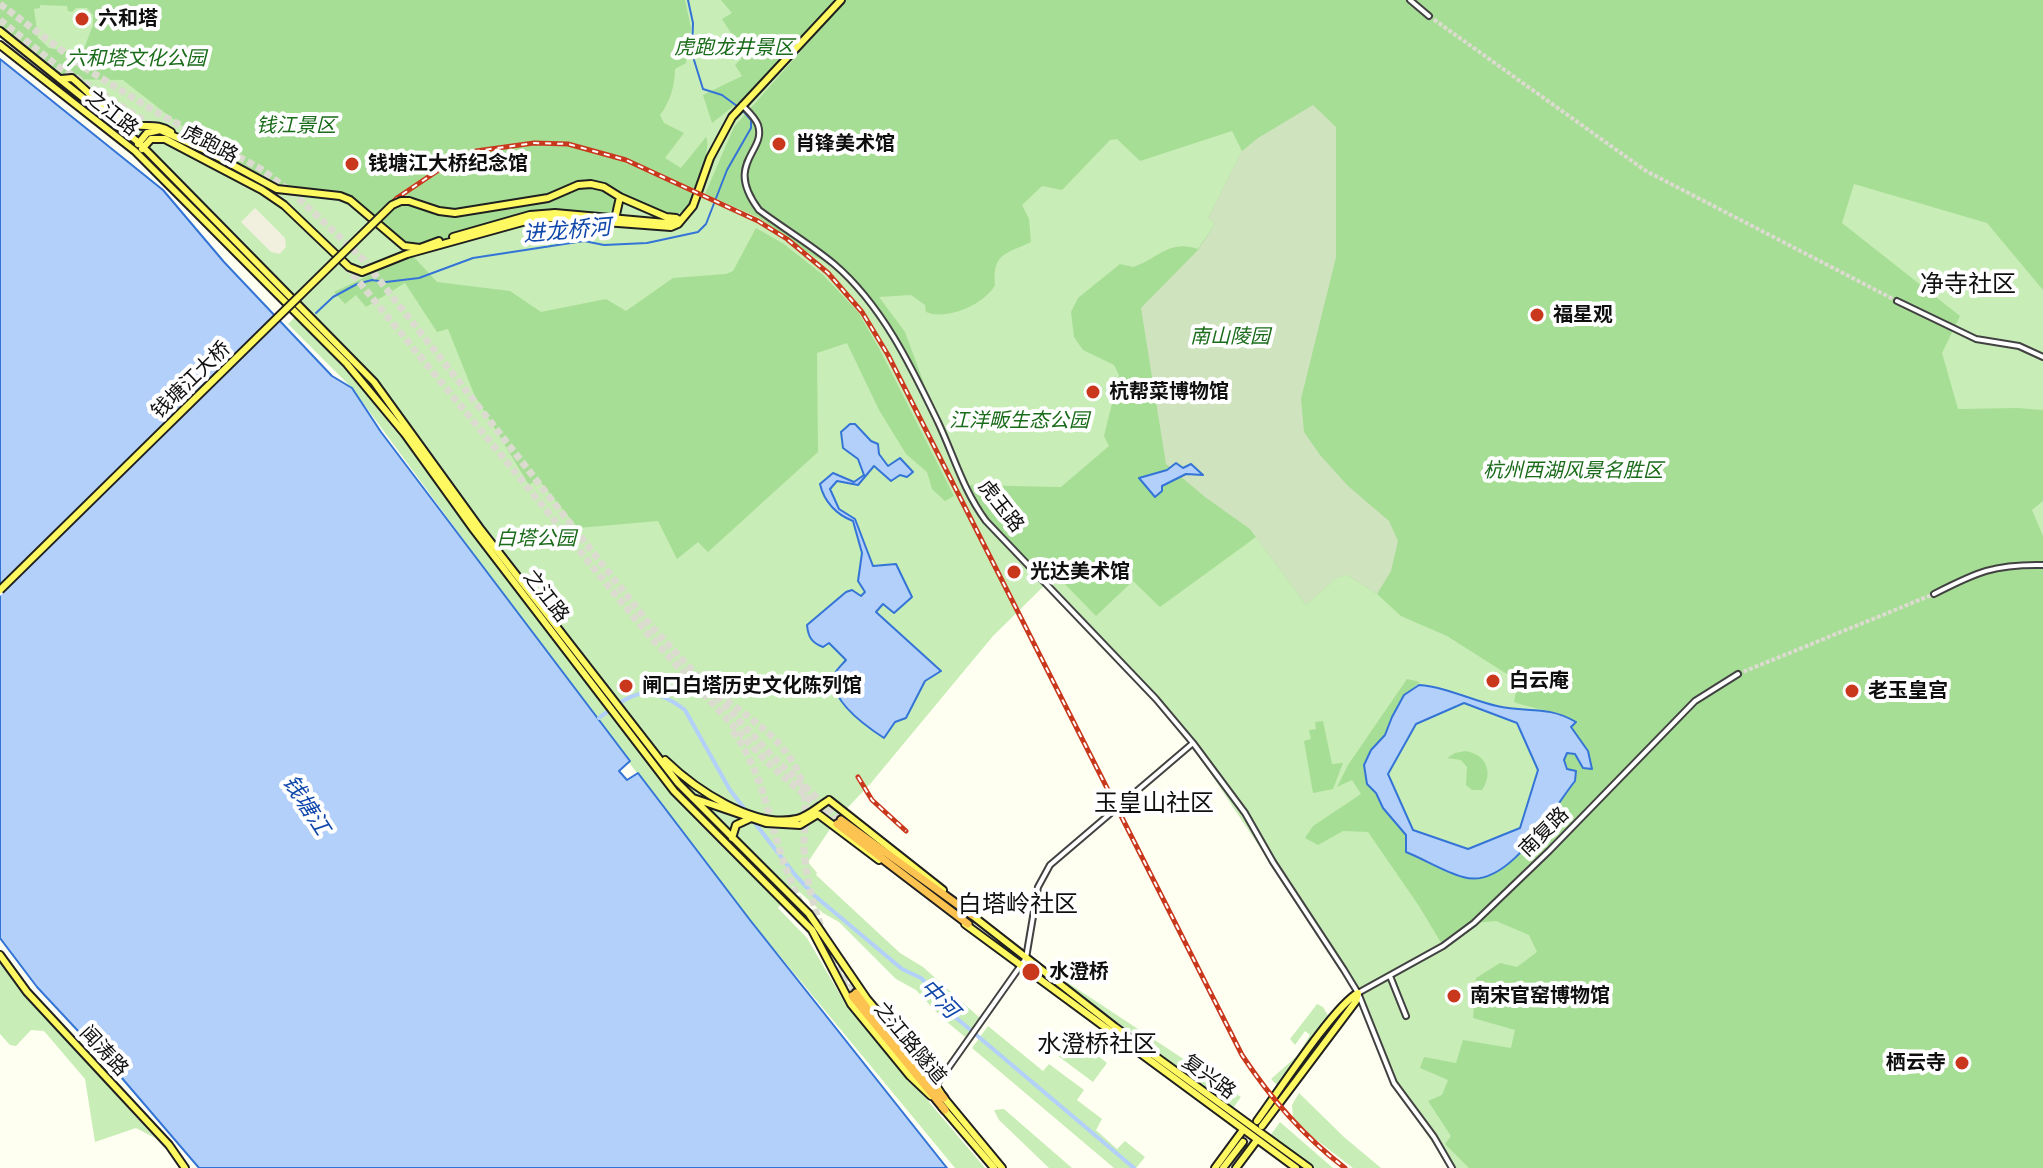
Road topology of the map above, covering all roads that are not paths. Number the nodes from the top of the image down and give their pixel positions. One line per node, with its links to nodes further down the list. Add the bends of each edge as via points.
1 (841, 0): 7 (main road)
2 (1410, 0): 3 (street)
3 (1429, 16)
4 (0, 31): 6 (main road, 之江路)
5 (0, 45): 10 (main road, 之江路)
6 (61, 79): 8 (main road, via 72,78 128,123 162,126); 9 (main road, 之江路)
7 (742, 105): 13 (main road, via 720,136 693,206); 22 (street, 虎玉路, via 759,127 744,174 752,202 835,265 879,315 901,347 974,505)
8 (190, 143): 9 (main road, 虎跑路, via 160,130 147,133); 12 (main road, 虎跑路, via 277,189 350,200 409,248 530,215)
9 (141, 145): 10 (main road, 虎跑路); 14 (main road, 虎跑路, via 165,139 262,190 349,267 362,272 526,221); 21 (main road, 之江路, via 374,382)
10 (135, 151): 21 (main road, 之江路, via 376,397)
11 (619, 196): 12 (main road); 13 (main road, via 666,217); 14 (main road); 18 (main road, 钱塘江大桥, bridge, via 591,184 548,198 455,213 409,201 392,205)
12 (607, 217): 14 (main road, 虎跑路)
13 (682, 217): 14 (main road, 虎跑路, via 666,223)
14 (615, 221)
15 (1897, 301): 16 (street, via 1976,339 2019,346)
16 (2043, 357)
17 (2043, 565): 19 (street, via 1985,569)
18 (0, 590)
19 (1934, 594)
20 (1738, 674): 37 (street, 南复路, via 1695,701 1474,923)
21 (615, 706): 23 (main road, 之江路); 25 (main road, 之江路, via 674,791)
22 (1193, 743): 36 (street, via 1050,865 1038,887); 38 (street, 虎玉路, via 1245,813)
23 (650, 747): 24 (main road); 25 (main road, 之江路)
24 (686, 780): 25 (main road, 之江路); 26 (main road)
25 (691, 800): 26 (main road); 28 (main road); 32 (main road, 之江路); 42 (main road, 之江路, via 801,917 860,1017)
26 (716, 800): 28 (main road)
27 (829, 800): 29 (main road); 31 (main road, via 799,818); 33 (main road, 复兴路)
28 (742, 813): 30 (main road); 31 (main road)
29 (818, 814): 31 (main road, via 800,825); 34 (main road, 复兴路)
30 (755, 820): 31 (main road); 32 (main road, via 738,823)
31 (766, 820)
32 (732, 838): 40 (main road, 之江路, via 809,914 867,999)
33 (972, 915): 34 (highway, via 839,822); 36 (main road, 复兴路)
34 (968, 924): 36 (main road, 复兴路)
35 (0, 955): 46 (main road, 闻涛路)
36 (1023, 962): 40 (street); 44 (main road, 复兴路); 53 (main road, 复兴路)
37 (1390, 976): 38 (street, 南复路); 39 (street)
38 (1358, 993): 43 (main road, 南复路); 54 (street, 虎玉路, via 1394,1083)
39 (1406, 1016)
40 (937, 1084): 41 (main road, 之江路)
41 (944, 1098): 42 (highway, 之江路隧道, via 854,994); 48 (main road, 之江路)
42 (945, 1110): 47 (main road, 之江路)
43 (1260, 1124)
44 (1243, 1130): 45 (main road, 复兴路); 49 (main road)
45 (1257, 1140): 51 (main road); 52 (main road, 复兴路)
46 (185, 1168)
47 (994, 1168)
48 (1002, 1168)
49 (1215, 1168)
50 (1223, 1168): 51 (main road, via 1246,1144)
51 (1234, 1168)
52 (1296, 1168)
53 (1309, 1168)
54 (1452, 1168)

